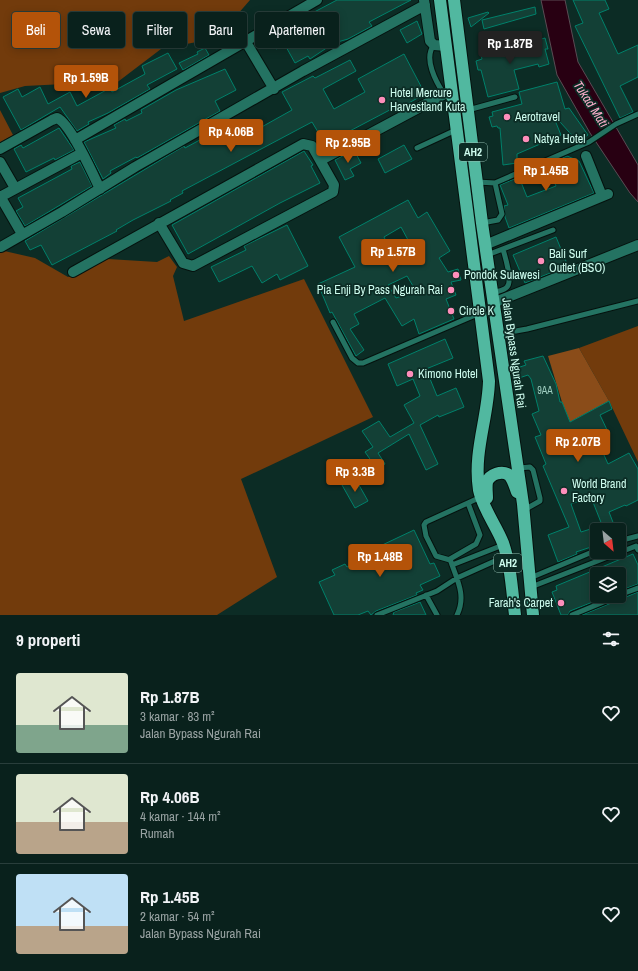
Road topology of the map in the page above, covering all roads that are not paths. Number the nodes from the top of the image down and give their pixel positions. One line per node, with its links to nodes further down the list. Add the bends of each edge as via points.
1 (317, 0): 5 (street)
2 (440, 0): 8 (highway, AH2)
3 (454, 0): 13 (highway, Jalan Bypass Ngurah Rai / AH2)
4 (424, 3): 7 (street, via 429,38); 10 (street)
5 (247, 41)
6 (247, 44): 10 (street)
7 (434, 45): 8 (street); 11 (lane, via 429,55 435,78)
8 (446, 46): 11 (highway, AH2)
9 (236, 48): 16 (street)
10 (274, 89): 26 (street)
11 (448, 92): 15 (highway, AH2); 21 (street)
12 (515, 97): 13 (lane)
13 (468, 110): 23 (highway, Jalan Bypass Ngurah Rai / AH2)
14 (638, 114): 24 (lane, via 616,124 589,142)
15 (456, 130): 17 (lane); 39 (highway, AH2)
16 (75, 140): 18 (street, via 57,118); 19 (street)
17 (417, 148)
18 (0, 149)
19 (82, 153): 25 (street); 26 (street)
20 (586, 156): 35 (street, via 605,195)
21 (321, 160): 28 (street, via 312,146 303,144); 28 (street, via 334,185 333,192 193,266 183,263)
22 (0, 162): 25 (street)
23 (477, 182): 24 (lane); 29 (highway, Jalan Bypass Ngurah Rai / AH2)
24 (495, 184): 29 (lane, via 502,218)
25 (15, 188): 27 (street)
26 (100, 189): 31 (street)
27 (0, 197): 31 (street)
28 (159, 223): 36 (street)
29 (482, 223): 35 (highway, Jalan Bypass Ngurah Rai / AH2)
30 (553, 230): 34 (lane)
31 (22, 234): 33 (street)
32 (638, 245): 37 (street)
33 (0, 247)
34 (503, 249): 35 (lane); 37 (lane, via 510,281 508,287)
35 (486, 250): 37 (highway, Jalan Bypass Ngurah Rai / AH2)
36 (73, 272)
37 (493, 298): 41 (highway, Jalan Bypass Ngurah Rai / AH2)
38 (638, 301): 41 (lane)
39 (480, 313): 40 (lane, via 363,364 352,358); 43 (highway, AH2, via 489,381 477,468)
40 (333, 322)
41 (498, 335): 42 (highway, Jalan Bypass Ngurah Rai / AH2)
42 (518, 468): 45 (highway, Jalan Bypass Ngurah Rai / AH2); 45 (lane, via 530,467 533,470 540,498 540,502)
43 (481, 497): 44 (lane); 46 (highway, AH2)
44 (468, 503): 52 (lane, via 480,535 479,540 451,557); 52 (lane, via 424,525 426,536 436,556)
45 (523, 507): 46 (highway, via 510,477 504,473 496,474 487,482); 54 (highway, Jalan Bypass Ngurah Rai / AH2)
46 (489, 515): 50 (highway, AH2)
47 (638, 536): 48 (lane)
48 (626, 539)
49 (638, 550): 54 (lane, via 636,546)
50 (505, 551): 52 (lane); 53 (lane); 62 (highway, AH2)
51 (590, 553): 54 (lane)
52 (451, 562): 53 (lane)
53 (457, 578): 57 (lane); 61 (lane, via 461,607)
54 (529, 583): 63 (highway, Jalan Bypass Ngurah Rai / AH2)
55 (638, 588): 56 (lane)
56 (626, 593)
57 (426, 595): 59 (lane); 60 (lane)
58 (601, 603): 64 (lane)
59 (377, 615)
60 (437, 615)
61 (457, 615)
62 (515, 615)
63 (533, 615)
64 (572, 615)

